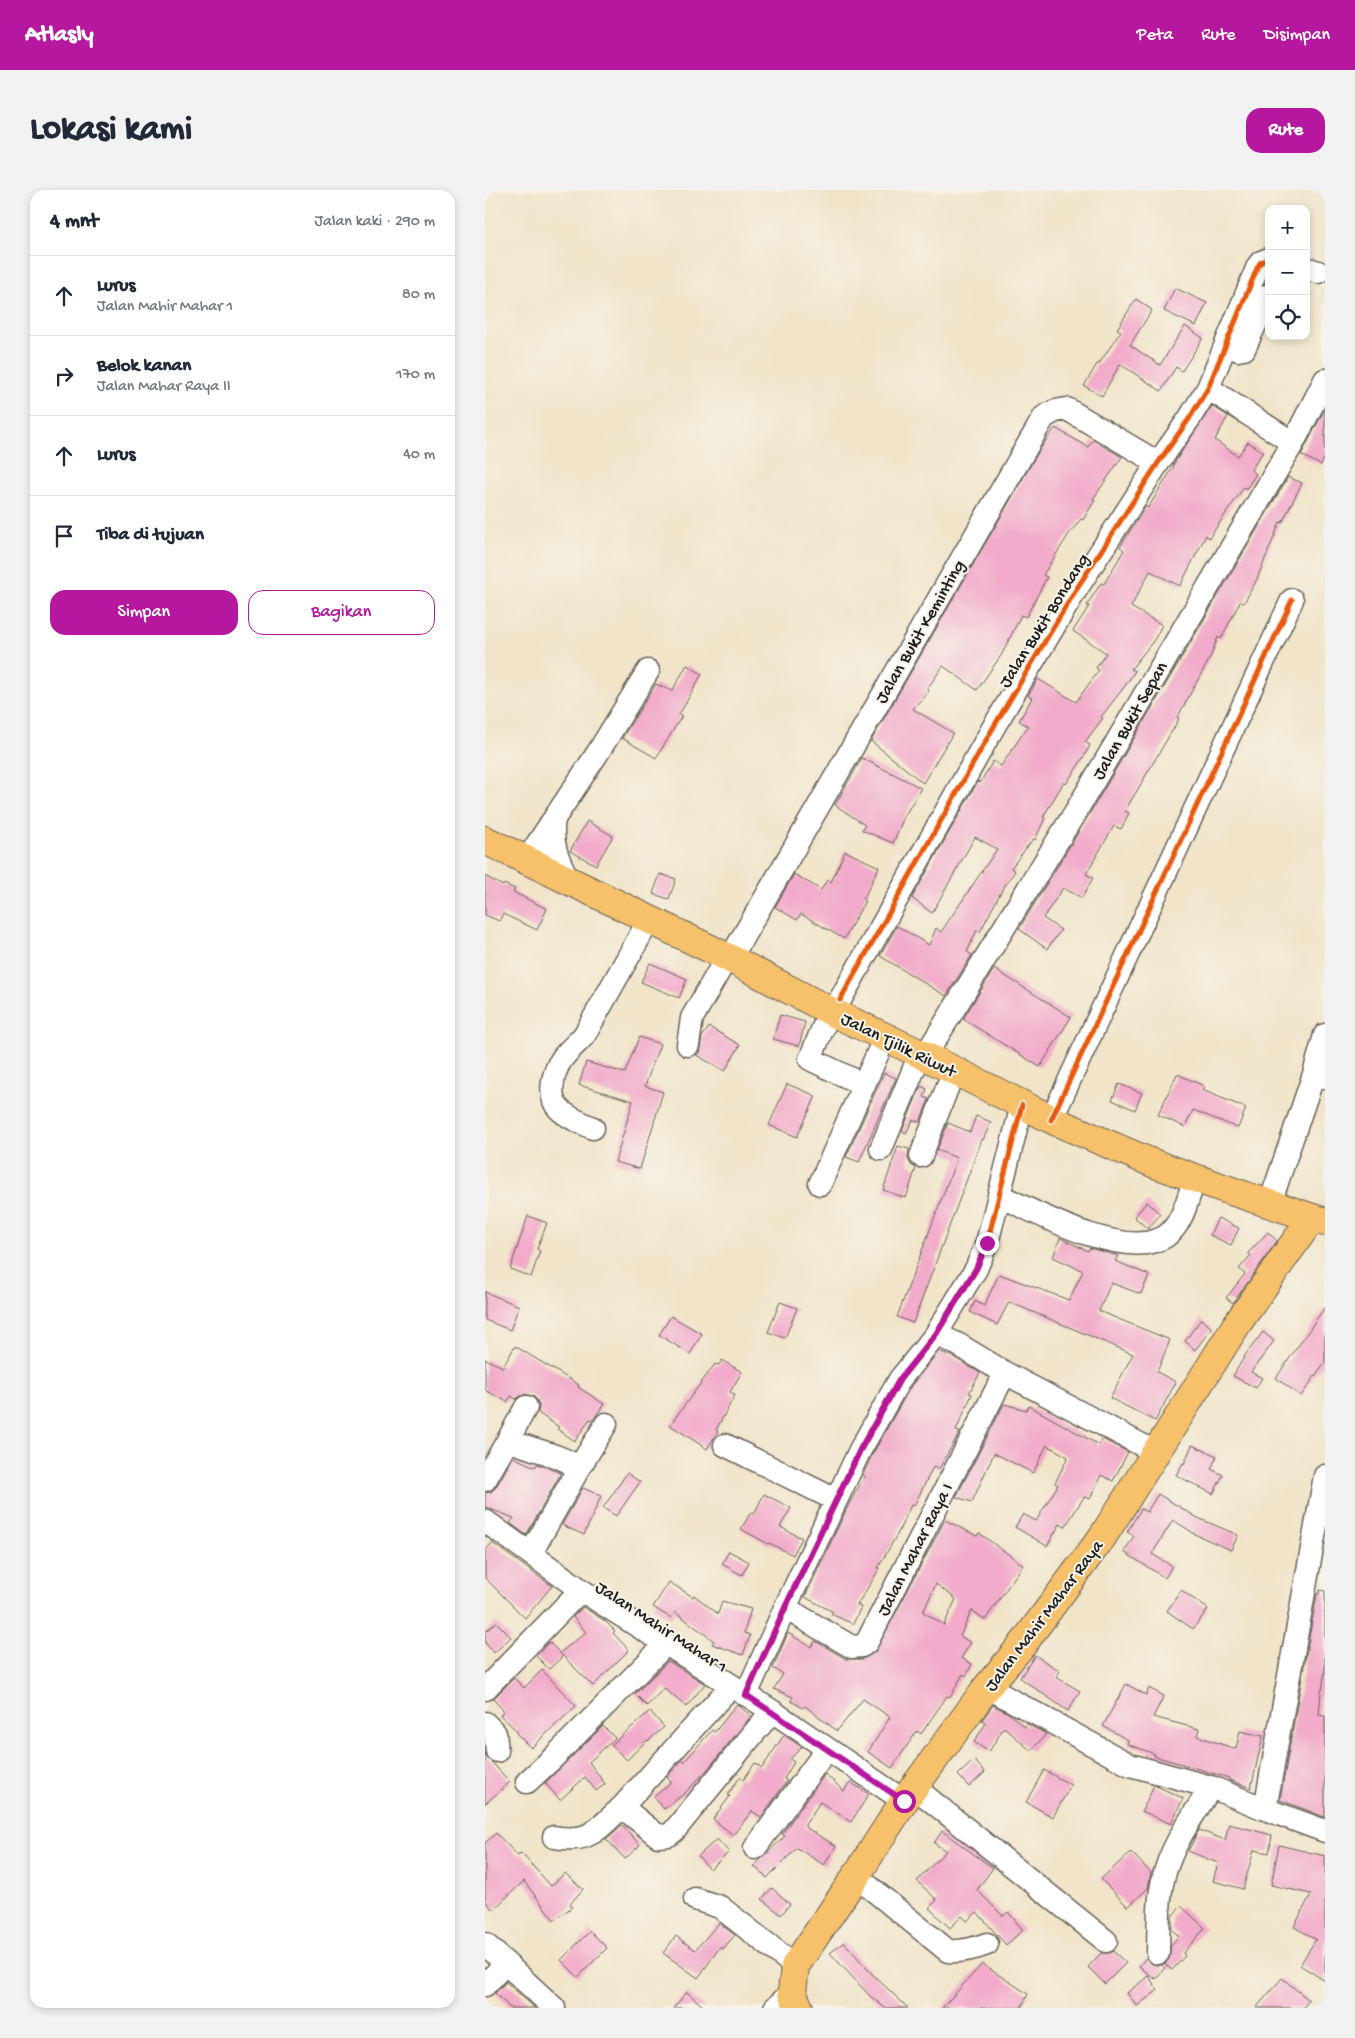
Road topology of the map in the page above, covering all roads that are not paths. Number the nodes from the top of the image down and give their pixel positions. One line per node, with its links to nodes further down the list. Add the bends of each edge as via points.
1 (1265, 260): 3 (street, Jalan Bukit Bondang, via 1258,266)
2 (1265, 304): 3 (street, via 1244,349 1238,350)
3 (1228, 342): 5 (street, Jalan Bukit Bondang)
4 (1325, 380): 6 (street, Jalan Bukit Sepan)
5 (1208, 388): 6 (street); 7 (street, Jalan Bukit Bondang)
6 (1293, 443): 20 (street, Jalan Bukit Sepan, via 1076,811)
7 (1157, 463): 15 (street, Jalan Bukit Keminting, via 1067,410 1055,411 1044,417); 16 (street, Jalan Bukit Bondang, via 993,728)
8 (1292, 600): 25 (street)
9 (648, 671): 10 (street)
10 (554, 819): 12 (street); 13 (street, via 552,838 555,853)
11 (485, 841): 12 (main road, Jalan Tjilik Riwut)
12 (526, 861): 13 (main road, Jalan Tjilik Riwut)
13 (569, 881): 14 (main road, Jalan Tjilik Riwut)
14 (649, 920): 15 (main road, Jalan Tjilik Riwut); 26 (street, via 585,1034 557,1066 553,1083 554,1101 559,1109)
15 (729, 958): 16 (main road, Jalan Tjilik Riwut); 19 (street, Jalan Bukit Keminting, via 692,1018)
16 (835, 1006): 18 (main road, Jalan Tjilik Riwut); 23 (street, Jalan Bukit Bondang, via 810,1059)
17 (1325, 1035): 22 (street)
18 (885, 1037): 20 (main road, Jalan Tjilik Riwut); 23 (street)
19 (689, 1045)
20 (923, 1055): 21 (main road, Jalan Tjilik Riwut); 27 (street, Jalan Bukit Sepan)
21 (954, 1070): 24 (main road, Jalan Tjilik Riwut); 28 (street)
22 (1319, 1076): 32 (street)
23 (864, 1085): 30 (street)
24 (1023, 1105): 25 (main road, Jalan Tjilik Riwut); 31 (street)
25 (1051, 1120): 29 (main road, Jalan Tjilik Riwut)
26 (593, 1128)
27 (881, 1149)
28 (921, 1156)
29 (1195, 1178): 31 (street, via 1181,1218 1166,1236 1147,1242 1125,1243 1090,1235 1057,1224); 32 (main road, Jalan Tjilik Riwut)
30 (820, 1184)
31 (999, 1195): 34 (street, via 981,1259)
32 (1270, 1203): 33 (main road, Jalan Tjilik Riwut)
33 (1319, 1220): 40 (main road, Jalan Mahir Mahar Raya, via 1237,1324)
34 (936, 1334): 35 (street); 44 (street, via 900,1379)
35 (1005, 1373): 40 (street); 48 (street, Jalan Mahar Raya I, via 867,1642 852,1647)
36 (526, 1407): 38 (street)
37 (606, 1424): 41 (street)
38 (508, 1440): 41 (street, via 571,1462); 43 (street)
39 (725, 1446): 44 (street)
40 (1155, 1452): 50 (main road, Jalan Mahir Mahar Raya, via 1103,1536)
41 (579, 1468): 46 (street)
42 (1325, 1476): 61 (street)
43 (485, 1480)
44 (836, 1500): 48 (street)
45 (485, 1521): 46 (street, Jalan Mahir Mahar 1)
46 (531, 1553): 47 (street, Jalan Mahir Mahar 1)
47 (581, 1590): 49 (street, Jalan Mahir Mahar 1); 51 (street)
48 (785, 1608): 52 (street)
49 (665, 1645): 52 (street, Jalan Mahir Mahar 1); 57 (street)
50 (987, 1687): 58 (street, via 1131,1765); 59 (main road, Jalan Mahir Mahar Raya)
51 (485, 1689)
52 (739, 1691): 53 (street, Jalan Mahir Mahar 1); 60 (street)
53 (772, 1711): 55 (street, Jalan Mahir Mahar 1); 60 (street, via 674,1831 658,1836)
54 (485, 1723): 56 (street, via 495,1734)
55 (827, 1749): 59 (street, Jalan Mahir Mahar 1); 64 (street)
56 (497, 1751)
57 (527, 1782)
58 (1211, 1787): 61 (street); 70 (street, via 1165,1870)
59 (909, 1794): 65 (main road, Jalan Mahir Mahar Raya); 67 (street, Jalan Mahir Mahar 1)
60 (622, 1807): 63 (street, via 587,1837)
61 (1265, 1810): 62 (street)
62 (1325, 1831)
63 (554, 1837)
64 (755, 1848)
65 (856, 1876): 69 (street, via 948,1951 973,1950); 73 (main road, Jalan Mahir Mahar Raya)
66 (695, 1899): 73 (street, via 720,1907)
67 (1106, 1941)
68 (485, 1944): 71 (street)
69 (987, 1944)
70 (1158, 1954)
71 (506, 1963): 72 (street); 74 (street)
72 (485, 1986)
73 (790, 1994)
74 (554, 2008)

